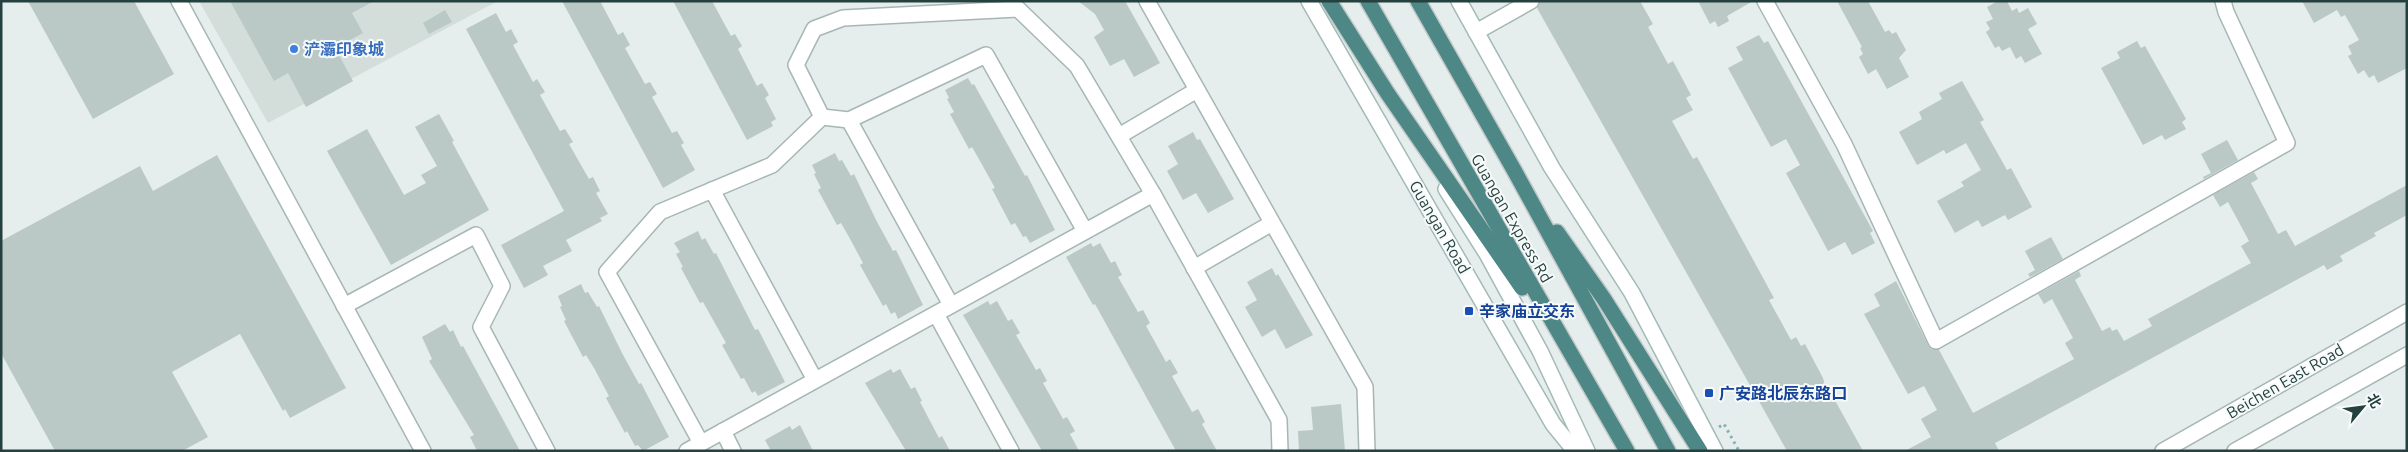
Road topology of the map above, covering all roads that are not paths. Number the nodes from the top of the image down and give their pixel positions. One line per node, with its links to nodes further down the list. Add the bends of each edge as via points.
1 (179, 1): 24 (street)
2 (1147, 1): 12 (street)
3 (1309, 1): 39 (street, Guangan Road, via 1553,424)
4 (1329, 1): 13 (highway)
5 (1368, 1): 28 (highway, Guangan Express Rd)
6 (1418, 1): 17 (highway, Guangan Express Rd)
7 (1459, 1): 11 (street)
8 (1531, 1): 11 (street)
9 (1765, 1): 10 (street, via 1844,144 1936,341 2287,143)
10 (2223, 1)
11 (1476, 32): 44 (street, via 1552,168 1632,293)
12 (1197, 90): 16 (street); 20 (street)
13 (1388, 94): 28 (highway); 40 (street, via 1487,254 1540,351)
14 (822, 117): 15 (street); 16 (street, via 796,65 814,29 844,18 1018,9 1077,66); 18 (street, via 772,165)
15 (849, 120): 21 (street, via 986,55); 23 (street)
16 (1119, 136): 19 (street)
17 (1514, 170): 42 (highway, Guangan Express Rd); 43 (highway, via 1604,299)
18 (712, 190): 29 (street); 31 (street, via 660,212 607,272)
19 (1153, 194): 21 (street); 22 (street)
20 (1272, 223): 22 (street); 38 (street, via 1365,387)
21 (1085, 231): 23 (street)
22 (1194, 268): 37 (street, via 1279,420)
23 (951, 305): 26 (street)
24 (344, 306): 32 (street); 33 (street, via 476,235 502,286 481,327)
25 (2407, 312): 45 (street, Beichen East Road)
26 (936, 314): 29 (street); 36 (street)
27 (2407, 355): 46 (street)
28 (1580, 371): 41 (highway, Guangan Express Rd)
29 (814, 380): 30 (street)
30 (722, 431): 31 (street); 35 (street)
31 (701, 443): 34 (street)
32 (423, 451)
33 (547, 451)
34 (687, 451)
35 (733, 451)
36 (1011, 451)
37 (1280, 451)
38 (1367, 451)
39 (1575, 451)
40 (1587, 451)
41 (1627, 451)
42 (1668, 451)
43 (1700, 451)
44 (1715, 451)
45 (2163, 451)
46 (2235, 451)

